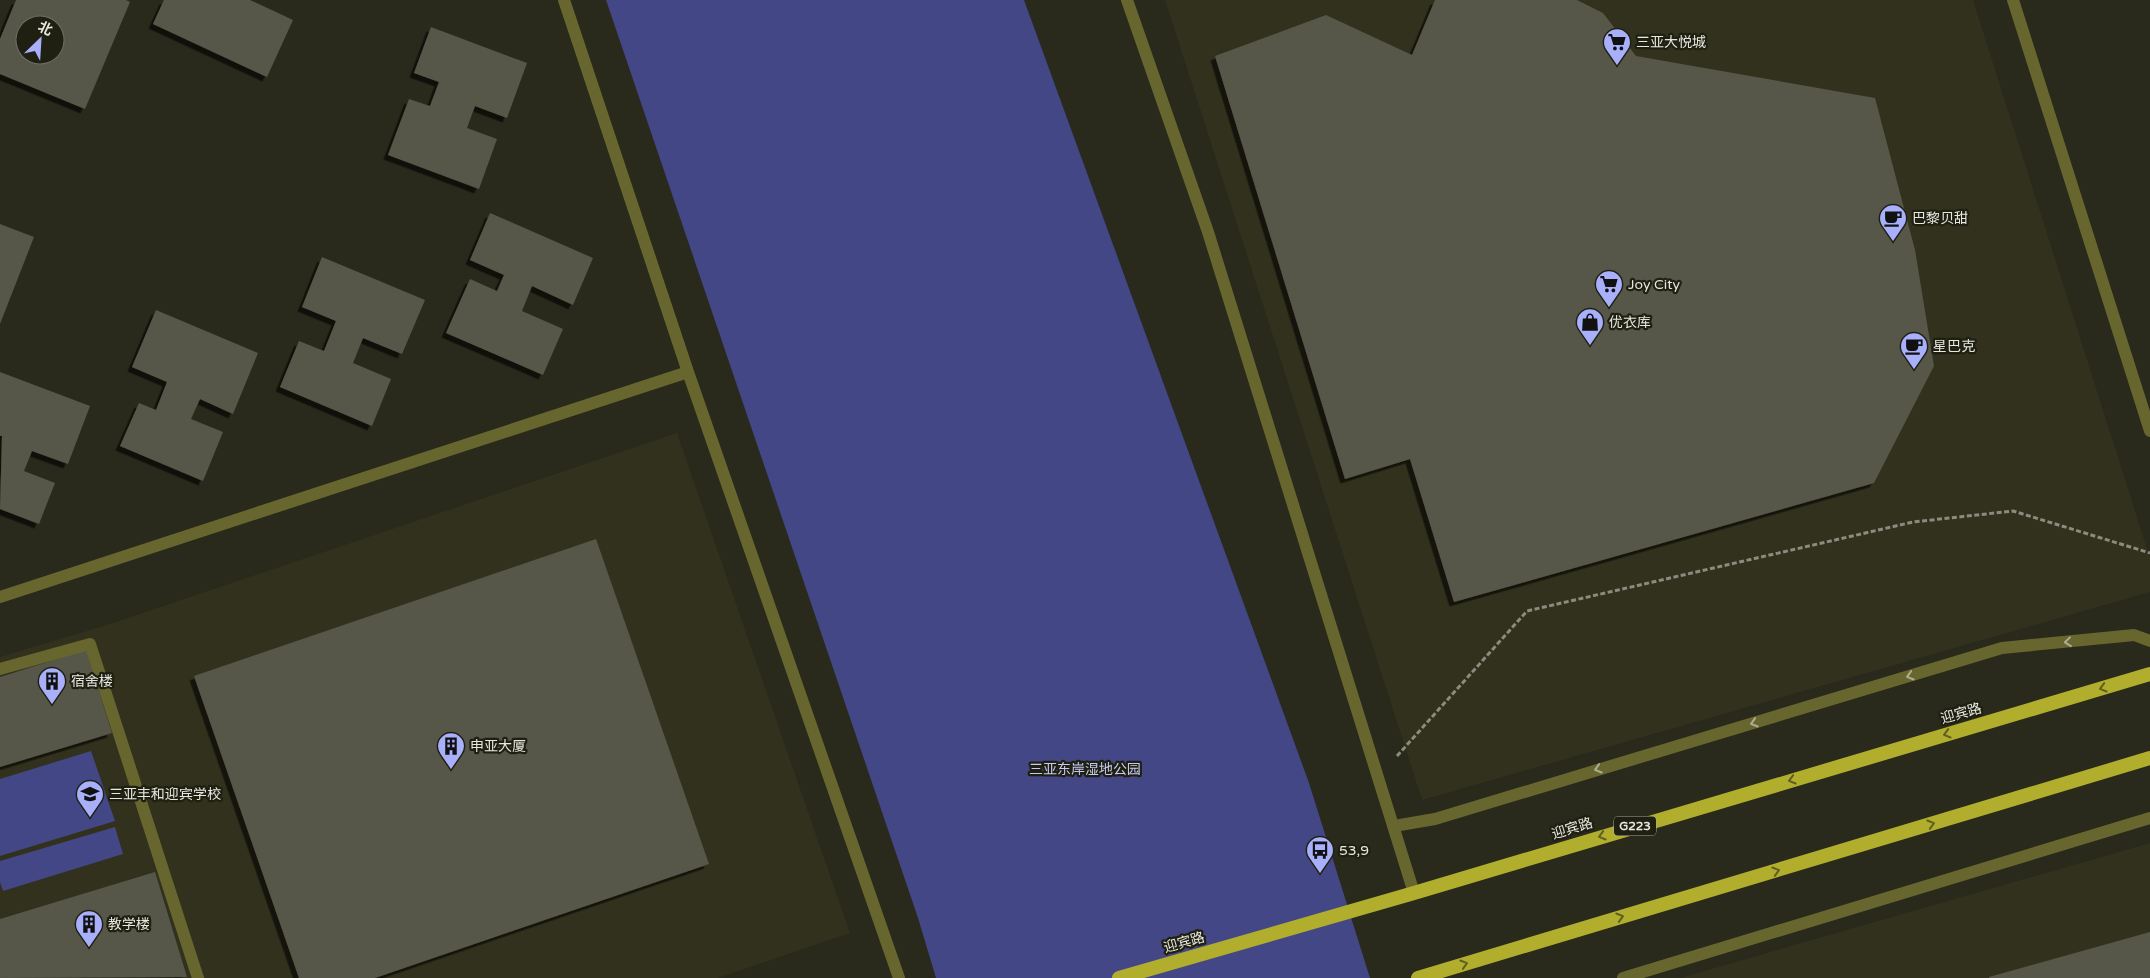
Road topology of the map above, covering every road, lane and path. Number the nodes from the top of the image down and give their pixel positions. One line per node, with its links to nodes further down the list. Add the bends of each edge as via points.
1 (564, 0): 4 (street)
2 (1127, 0): 12 (street, via 1208,232)
3 (2013, 0): 5 (street)
4 (688, 372): 7 (street); 17 (street)
5 (2150, 431)
6 (2150, 553): 12 (path, via 2013,511 1913,522 1527,611)
7 (0, 597)
8 (2150, 641): 14 (street, one-way to 14, via 2134,635 2002,648 1435,819)
9 (0, 669): 16 (street, via 90,644)
10 (2150, 674): 15 (highway, 迎宾路 / G223, one-way to 15)
11 (2150, 758): 19 (highway, one-way to 11)
12 (1378, 777): 14 (street)
13 (2150, 818): 20 (street)
14 (1394, 826): 15 (street)
15 (1414, 893): 18 (highway, 迎宾路 / G223)
16 (198, 978)
17 (899, 978)
18 (1119, 978)
19 (1418, 978)
20 (1623, 978)

